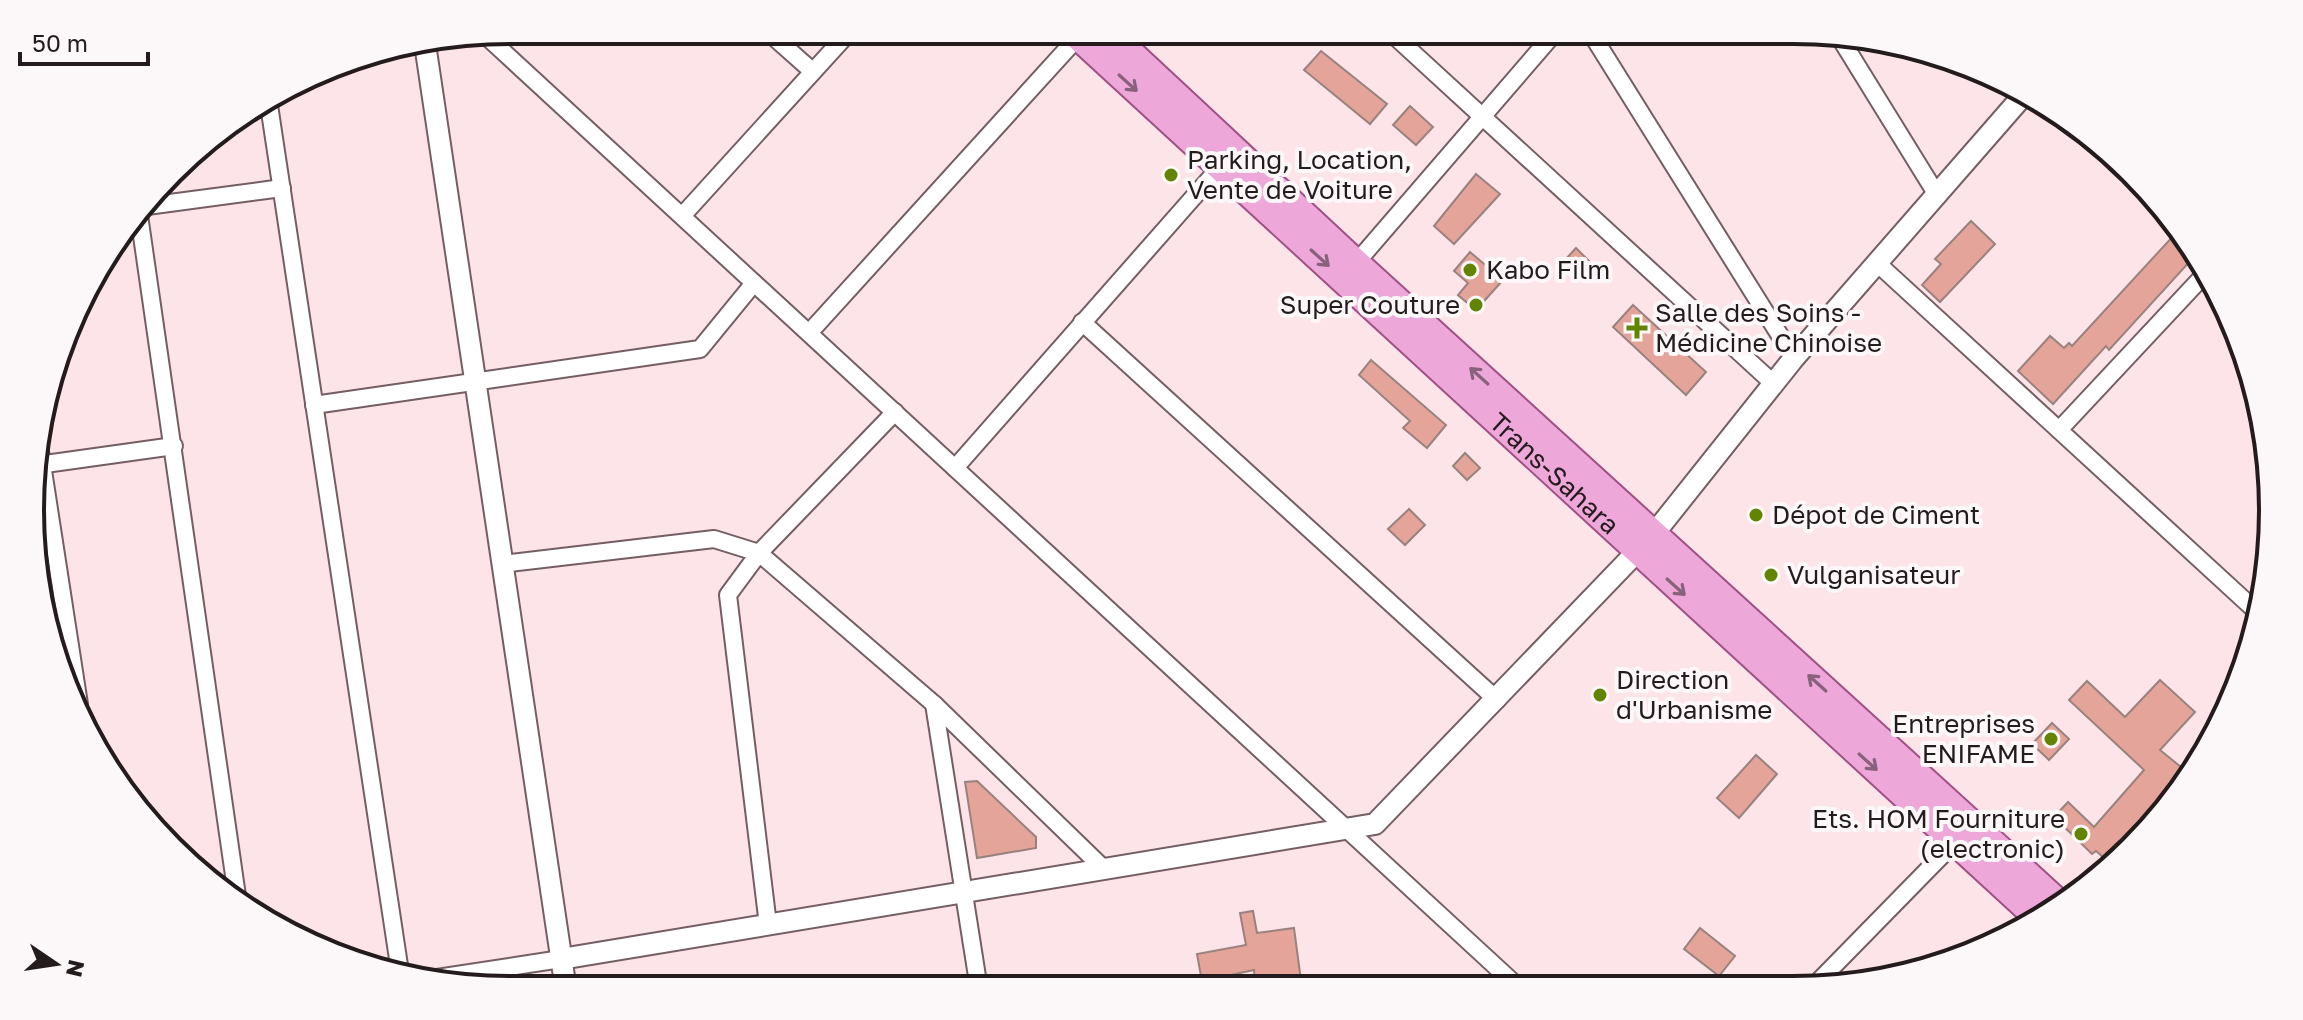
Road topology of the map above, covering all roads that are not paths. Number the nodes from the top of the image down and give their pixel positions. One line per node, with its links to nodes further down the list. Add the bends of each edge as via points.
1 (495, 44): 20 (street)
2 (782, 44): 12 (street)
3 (837, 44): 12 (street)
4 (1064, 44): 27 (street)
5 (1086, 44): 16 (main road, Trans-Sahara, one-way to 16)
6 (1121, 44): 22 (main road, Trans-Sahara)
7 (1403, 44): 15 (street)
8 (1545, 44): 15 (street)
9 (1598, 44): 28 (street)
10 (1846, 47): 18 (street)
11 (426, 52): 29 (street)
12 (811, 70): 20 (street)
13 (2018, 102): 18 (street)
14 (270, 111): 17 (street)
15 (1482, 116): 22 (street); 30 (street)
16 (1220, 167): 26 (street); 38 (main road, Trans-Sahara, one-way to 38)
17 (282, 188): 19 (street); 31 (street)
18 (1937, 195): 23 (street)
19 (159, 204)
20 (682, 216): 25 (street)
21 (141, 225): 34 (street)
22 (1356, 263): 38 (main road, Trans-Sahara, one-way to 22)
23 (1877, 263): 28 (street); 33 (street)
24 (2199, 281): 33 (street)
25 (754, 283): 27 (street); 29 (street, via 700,349)
26 (1082, 322): 36 (street); 43 (street)
27 (809, 333): 32 (street)
28 (1794, 358): 30 (street)
29 (475, 381): 31 (street); 40 (street)
30 (1774, 384): 38 (street)
31 (314, 405): 54 (street)
32 (895, 412): 36 (street); 39 (street)
33 (2059, 430): 41 (street)
34 (174, 446): 35 (street); 48 (street)
35 (47, 464)
36 (955, 468): 45 (street)
37 (45, 493): 42 (street)
38 (1645, 543): 43 (street); 46 (main road, Trans-Sahara, one-way to 46); 50 (main road, Trans-Sahara, one-way to 38)
39 (759, 553): 40 (street, via 714,539); 44 (street); 52 (street, via 728,595)
40 (502, 564): 53 (street)
41 (2249, 605)
42 (74, 675)
43 (1497, 700): 45 (street, via 1375,824)
44 (934, 704): 47 (street); 49 (street)
45 (1347, 829): 47 (street); 59 (street)
46 (1955, 842): 51 (main road, Trans-Sahara); 56 (street)
47 (1104, 869): 49 (street)
48 (236, 887)
49 (964, 892): 52 (street); 58 (street)
50 (2052, 897)
51 (2030, 911)
52 (768, 925): 53 (street)
53 (561, 959): 55 (street); 57 (street)
54 (399, 962)
55 (466, 974)
56 (1825, 975)
57 (564, 976)
58 (977, 976)
59 (1506, 976)

